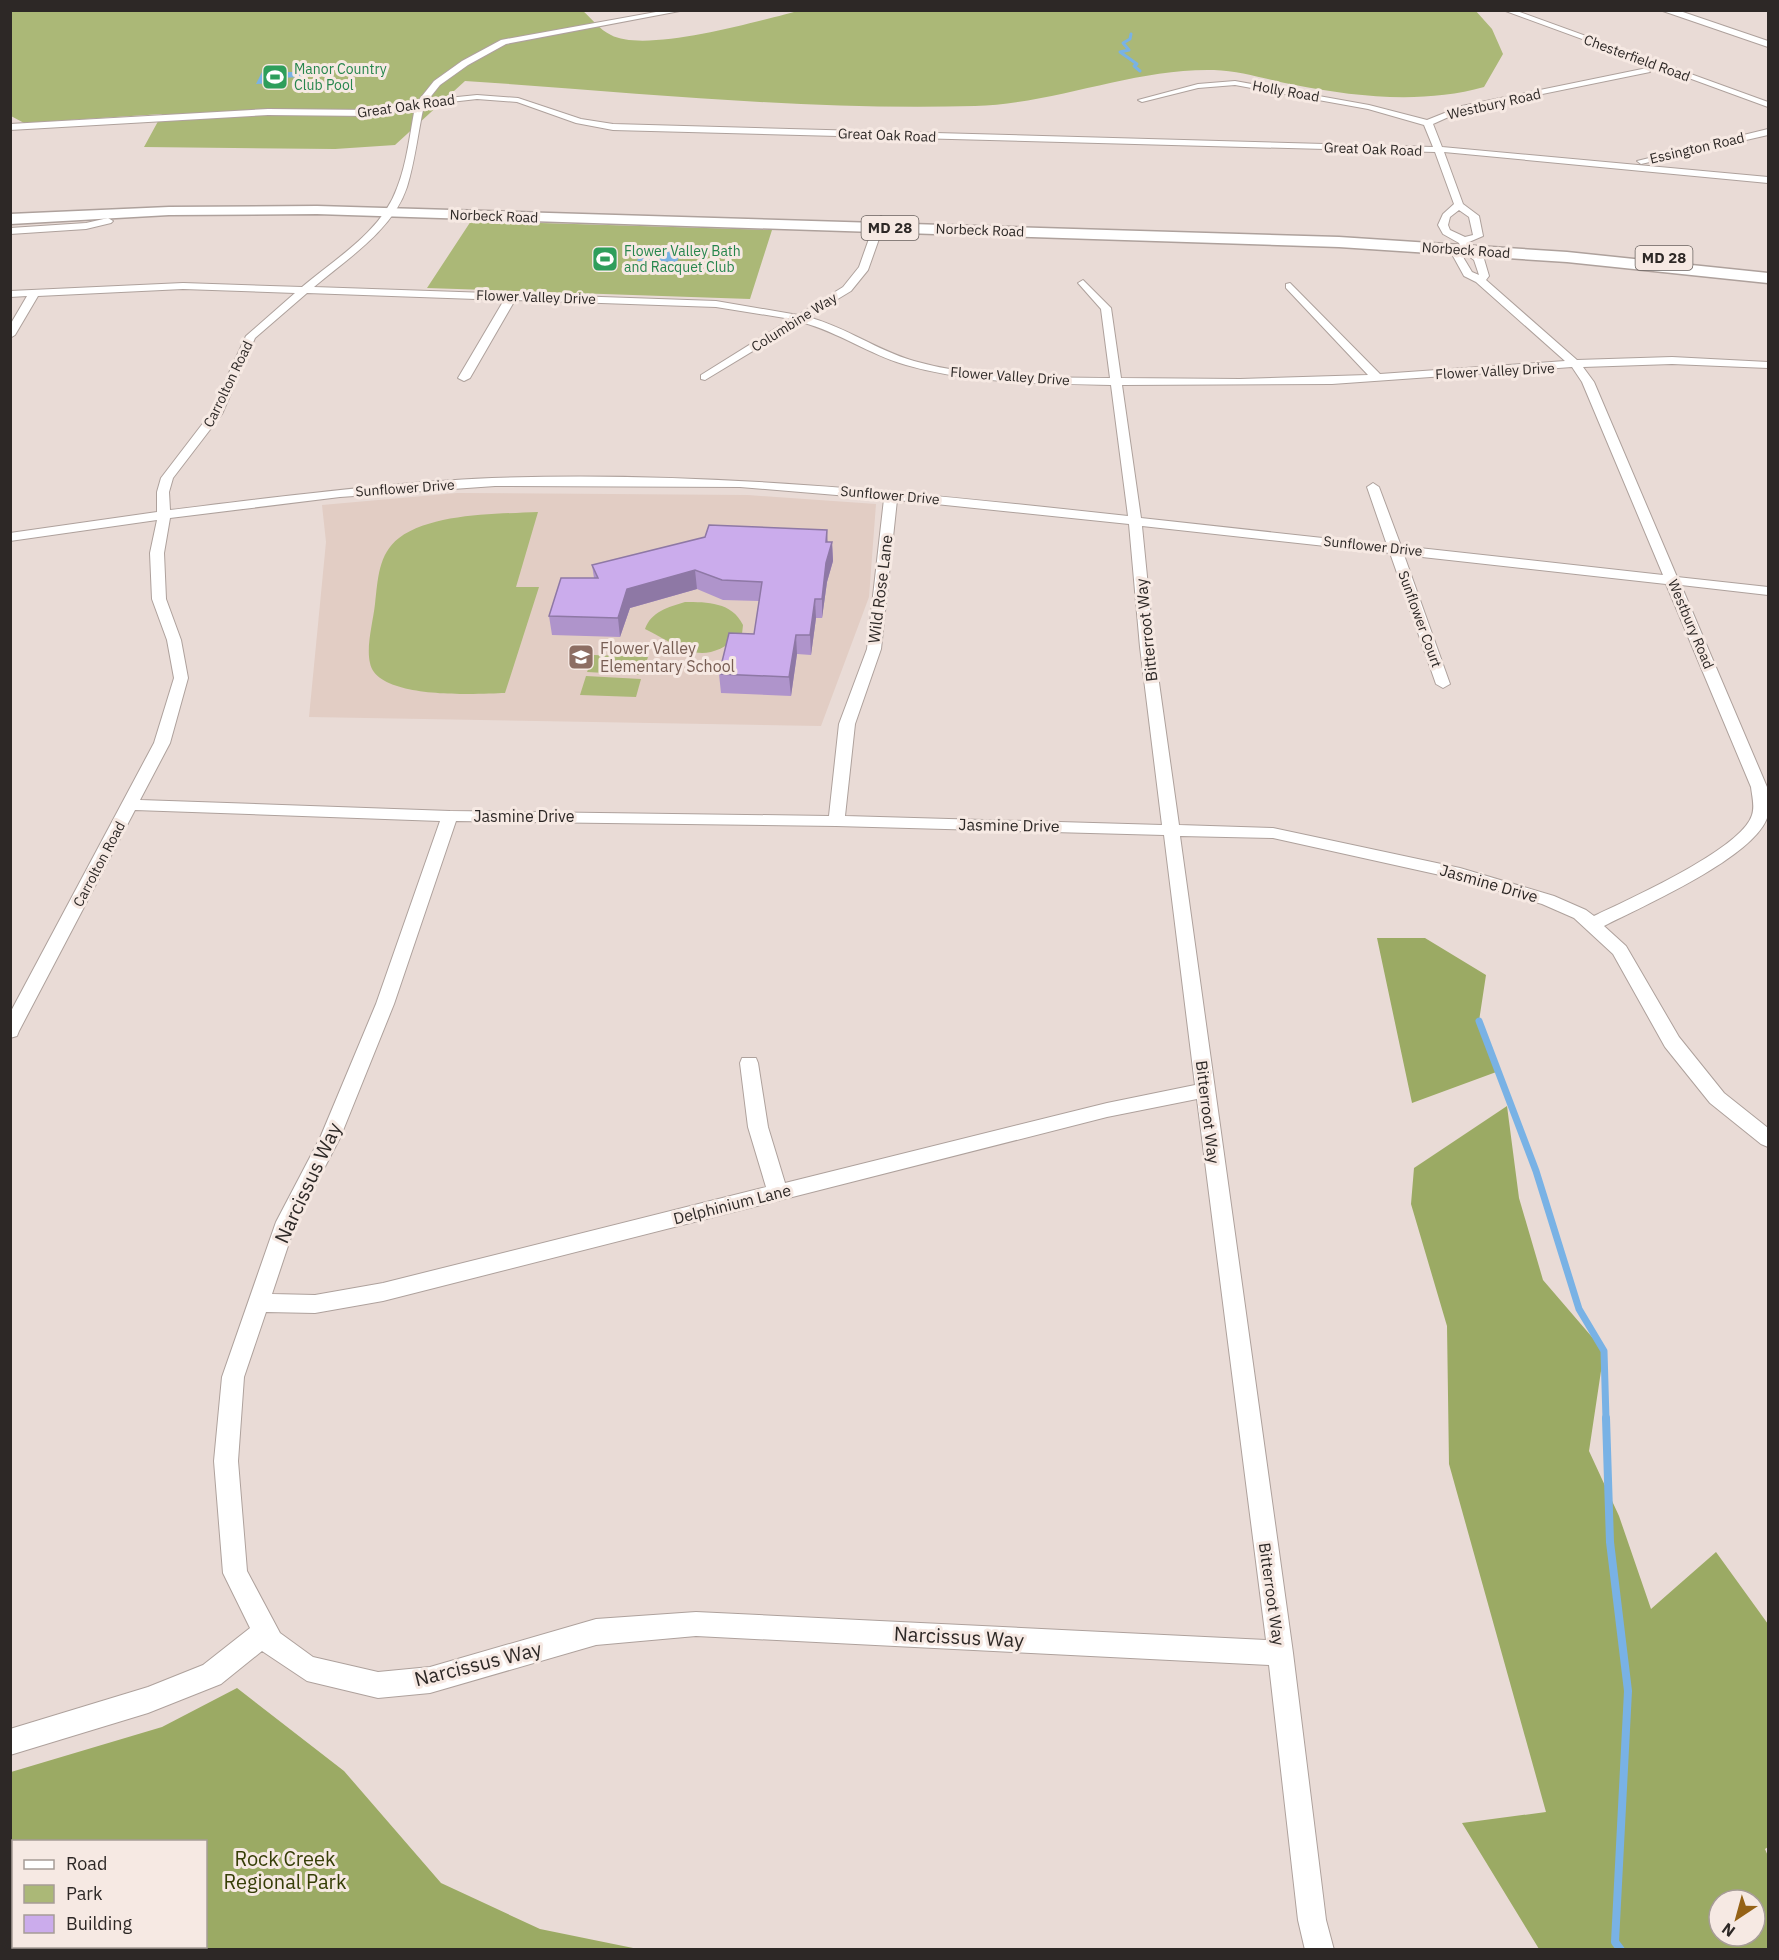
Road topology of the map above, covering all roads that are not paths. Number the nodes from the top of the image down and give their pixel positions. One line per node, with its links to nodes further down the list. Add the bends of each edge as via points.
1 (682, 10): 7 (street, Carrolton Road, via 504,42 437,83)
2 (1506, 10): 8 (street, Chesterfield Road)
3 (1665, 10): 4 (main road)
4 (1768, 44)
5 (1647, 70): 9 (street, Westbury Road, via 1462,108)
6 (1142, 100): 9 (street, Holly Road, via 1198,86 1243,84 1379,109)
7 (420, 105): 10 (street, Great Oak Road, via 370,113 268,112); 12 (street, Great Oak Road, via 477,97 502,98 613,127 1040,134); 17 (street, Carrolton Road, via 402,188)
8 (1768, 105)
9 (1428, 123): 12 (street, Westbury Road)
10 (10, 127)
11 (1768, 132): 13 (street, Essington Road)
12 (1439, 151): 13 (street, Great Oak Road); 15 (street, Westbury Road)
13 (1625, 165): 14 (street, Great Oak Road)
14 (1768, 180)
15 (1459, 205): 24 (street, Westbury Road, via 1474,216 1478,236); 24 (street, via 1446,216 1443,225 1446,232)
16 (13, 208): 17 (main road, Norbeck Road / MD 28, via 215,202)
17 (392, 208): 19 (main road, Norbeck Road / MD 28); 21 (main road, Norbeck Road / MD 28); 21 (main road, Norbeck Road / MD 28, via 788,214); 30 (street, Carrolton Road, via 376,230)
18 (1073, 218): 22 (main road)
19 (10, 219)
20 (108, 221): 23 (street)
21 (880, 223): 22 (main road, Norbeck Road / MD 28); 24 (main road, Norbeck Road / MD 28); 34 (street, Columbine Way, via 864,268 847,289)
22 (1058, 224): 24 (main road, Norbeck Road / MD 28, via 1237,229)
23 (10, 231)
24 (1465, 245): 25 (main road, Norbeck Road / MD 28, via 1635,254); 26 (main road, Norbeck Road / MD 28); 27 (street, via 1479,259 1484,276); 27 (street, Westbury Road, via 1458,256 1468,274)
25 (1768, 269)
26 (1768, 278)
27 (1480, 280): 37 (street, Westbury Road)
28 (1083, 284): 41 (street, Bitterroot Way, via 1106,308)
29 (1290, 286): 40 (street)
30 (307, 290): 31 (street, Flower Valley Drive, via 183,286); 33 (street, Flower Valley Drive); 44 (street, Carrolton Road, via 251,336 216,414 167,478)
31 (34, 293): 32 (street, Flower Valley Drive); 35 (street)
32 (10, 294)
33 (512, 296): 34 (street, Flower Valley Drive, via 716,304); 39 (street)
34 (800, 318): 38 (street, Columbine Way); 41 (street, Flower Valley Drive, via 840,330 898,359 948,373)
35 (10, 335)
36 (1768, 365): 37 (street, Flower Valley Drive, via 1679,359)
37 (1577, 366): 40 (street, Flower Valley Drive); 48 (street, Westbury Road, via 1588,382)
38 (705, 377)
39 (464, 378)
40 (1377, 378): 41 (street, Flower Valley Drive, via 1277,383)
41 (1114, 381): 45 (street, Bitterroot Way)
42 (1373, 487): 47 (street, Sunflower Court)
43 (891, 496): 44 (street, Sunflower Drive, via 740,483 495,482 340,493); 45 (street, Sunflower Drive); 54 (street, Wild Rose Lane, via 874,649 847,724)
44 (164, 515): 46 (street, Sunflower Drive); 51 (street, Carrolton Road, via 158,554 159,599 174,640 181,678 162,743)
45 (1135, 521): 47 (street, Sunflower Drive); 55 (street, Bitterroot Way, via 1147,647)
46 (10, 537)
47 (1395, 548): 48 (street, Sunflower Drive); 50 (street, Sunflower Court)
48 (1672, 580): 49 (street, Sunflower Drive); 53 (street, Westbury Road, via 1744,746 1759,787)
49 (1768, 591)
50 (1443, 684)
51 (131, 805): 52 (street, Jasmine Drive); 57 (street, Carrolton Road)
52 (450, 816): 54 (street, Jasmine Drive); 62 (street, Narcissus Way, via 385,1005 330,1138 286,1222)
53 (1764, 818): 56 (street, Westbury Road, via 1746,839 1723,855)
54 (836, 821): 55 (street, Jasmine Drive)
55 (1173, 829): 56 (street, Jasmine Drive, via 1273,833 1460,874 1548,900 1580,914); 59 (street, Bitterroot Way)
56 (1591, 925): 60 (street, Jasmine Drive, via 1620,950 1672,1042 1717,1098)
57 (10, 1031)
58 (749, 1063): 61 (street, via 758,1127)
59 (1205, 1090): 61 (street, Delphinium Lane, via 1107,1110); 64 (street, Bitterroot Way)
60 (1768, 1139)
61 (778, 1193): 62 (street, Delphinium Lane, via 383,1292 315,1304)
62 (258, 1303): 63 (street, Narcissus Way, via 233,1377 226,1461 236,1573)
63 (266, 1632): 64 (street, Narcissus Way, via 271,1642 307,1668 378,1685 430,1680 596,1632 696,1624); 65 (street, via 212,1675 148,1701)
64 (1280, 1653): 66 (street, Bitterroot Way, via 1312,1920)
65 (10, 1742)
66 (1320, 1950)

